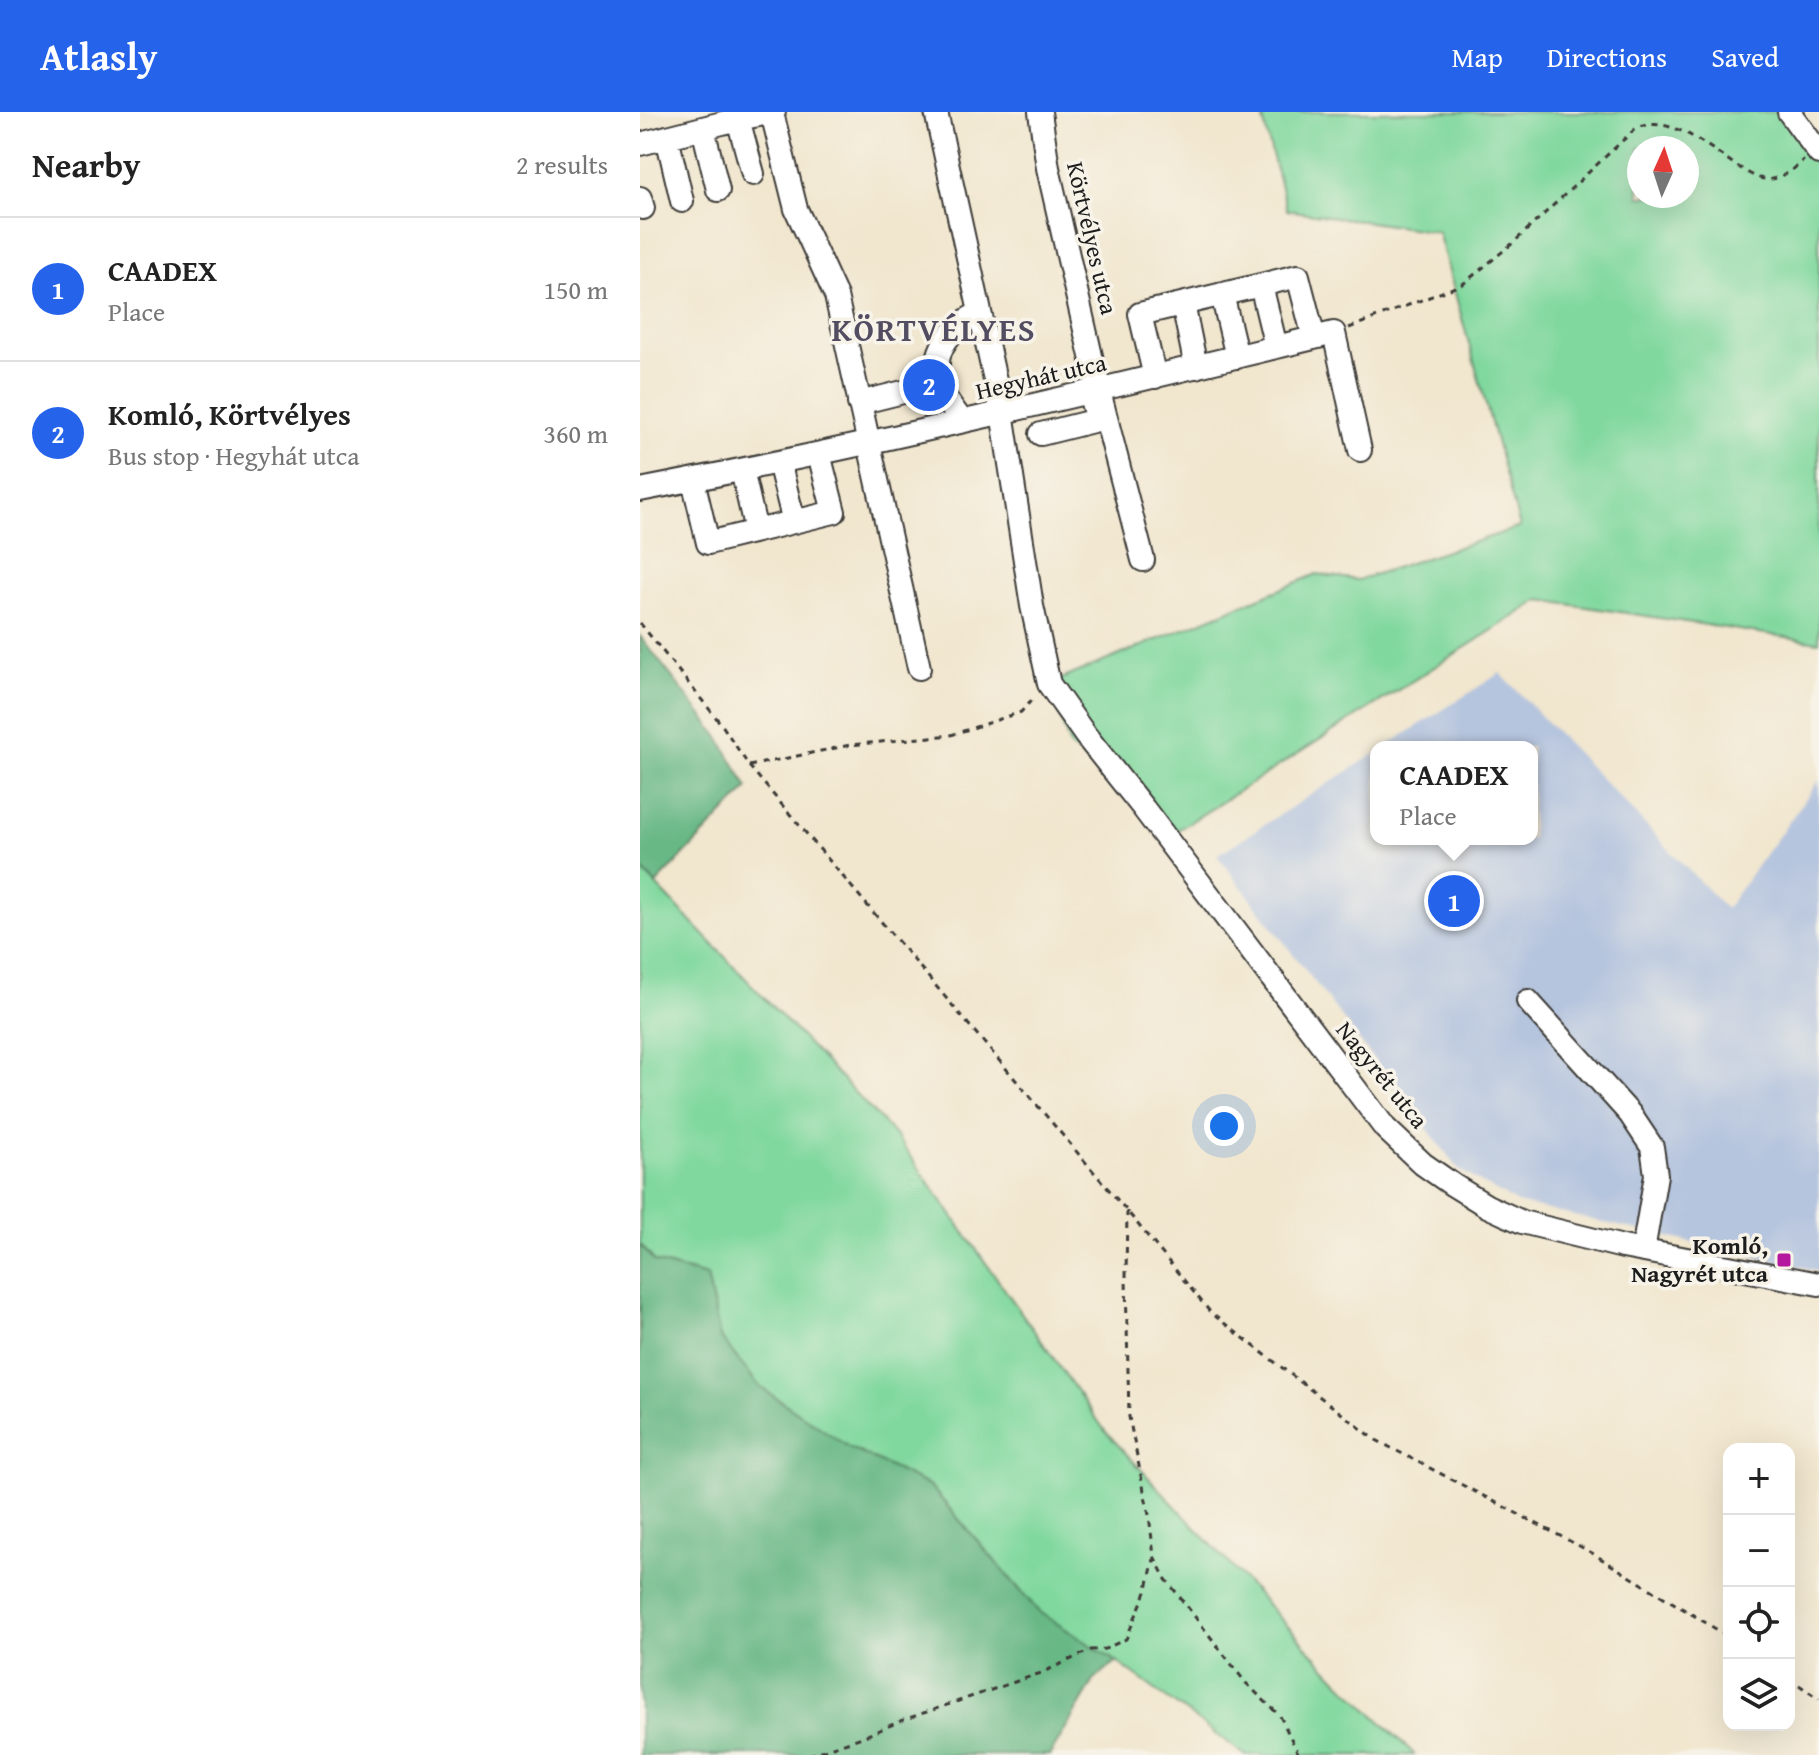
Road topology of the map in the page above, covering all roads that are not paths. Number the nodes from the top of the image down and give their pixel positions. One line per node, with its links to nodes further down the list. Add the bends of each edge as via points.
1 (773, 112): 5 (street); 24 (street, via 796,209 836,296)
2 (936, 112): 16 (street)
3 (1040, 112): 23 (street, Körtvélyes utca)
4 (1789, 112): 9 (street)
5 (738, 119): 6 (street); 10 (street)
6 (703, 128): 7 (street); 11 (street)
7 (667, 137): 8 (street); 12 (street)
8 (640, 144)
9 (1817, 151)
10 (753, 174)
11 (718, 190)
12 (682, 201)
13 (1261, 285): 14 (street); 17 (street, via 1298,276); 18 (street)
14 (1222, 294): 15 (street); 19 (street)
15 (1183, 304): 20 (street); 21 (street, via 1140,314)
16 (980, 313): 25 (street); 26 (street, via 967,318 939,352 942,393)
17 (1324, 336): 18 (street, Hegyhát utca); 29 (street)
18 (1276, 347): 19 (street, Hegyhát utca)
19 (1237, 357): 20 (street, Hegyhát utca)
20 (1196, 367): 21 (street, Hegyhát utca)
21 (1155, 377): 23 (street, Hegyhát utca)
22 (915, 389): 24 (street)
23 (1094, 392): 25 (street, Hegyhát utca); 27 (street, via 1097,420); 37 (street, Körtvélyes utca)
24 (859, 403): 28 (street)
25 (1002, 412): 26 (street, Hegyhát utca); 40 (street, Nagyrét utca, via 1049,684 1385,1128 1423,1164 1487,1206 1522,1222)
26 (962, 421): 28 (street, Hegyhát utca)
27 (1041, 434)
28 (869, 443): 30 (street, Hegyhát utca); 38 (street)
29 (1360, 450)
30 (819, 454): 31 (street, Hegyhát utca); 35 (street, via 834,512)
31 (779, 462): 32 (street, Hegyhát utca); 35 (street)
32 (742, 470): 33 (street, Hegyhát utca); 36 (street)
33 (693, 480): 34 (street, Hegyhát utca); 36 (street, via 708,543)
34 (640, 490)
35 (794, 522): 36 (street)
36 (756, 531)
37 (1143, 560)
38 (919, 668)
39 (1528, 1001): 40 (street, via 1630,1114 1652,1147 1656,1175)
40 (1643, 1251): 41 (street, Nagyrét utca)
41 (1819, 1284)

